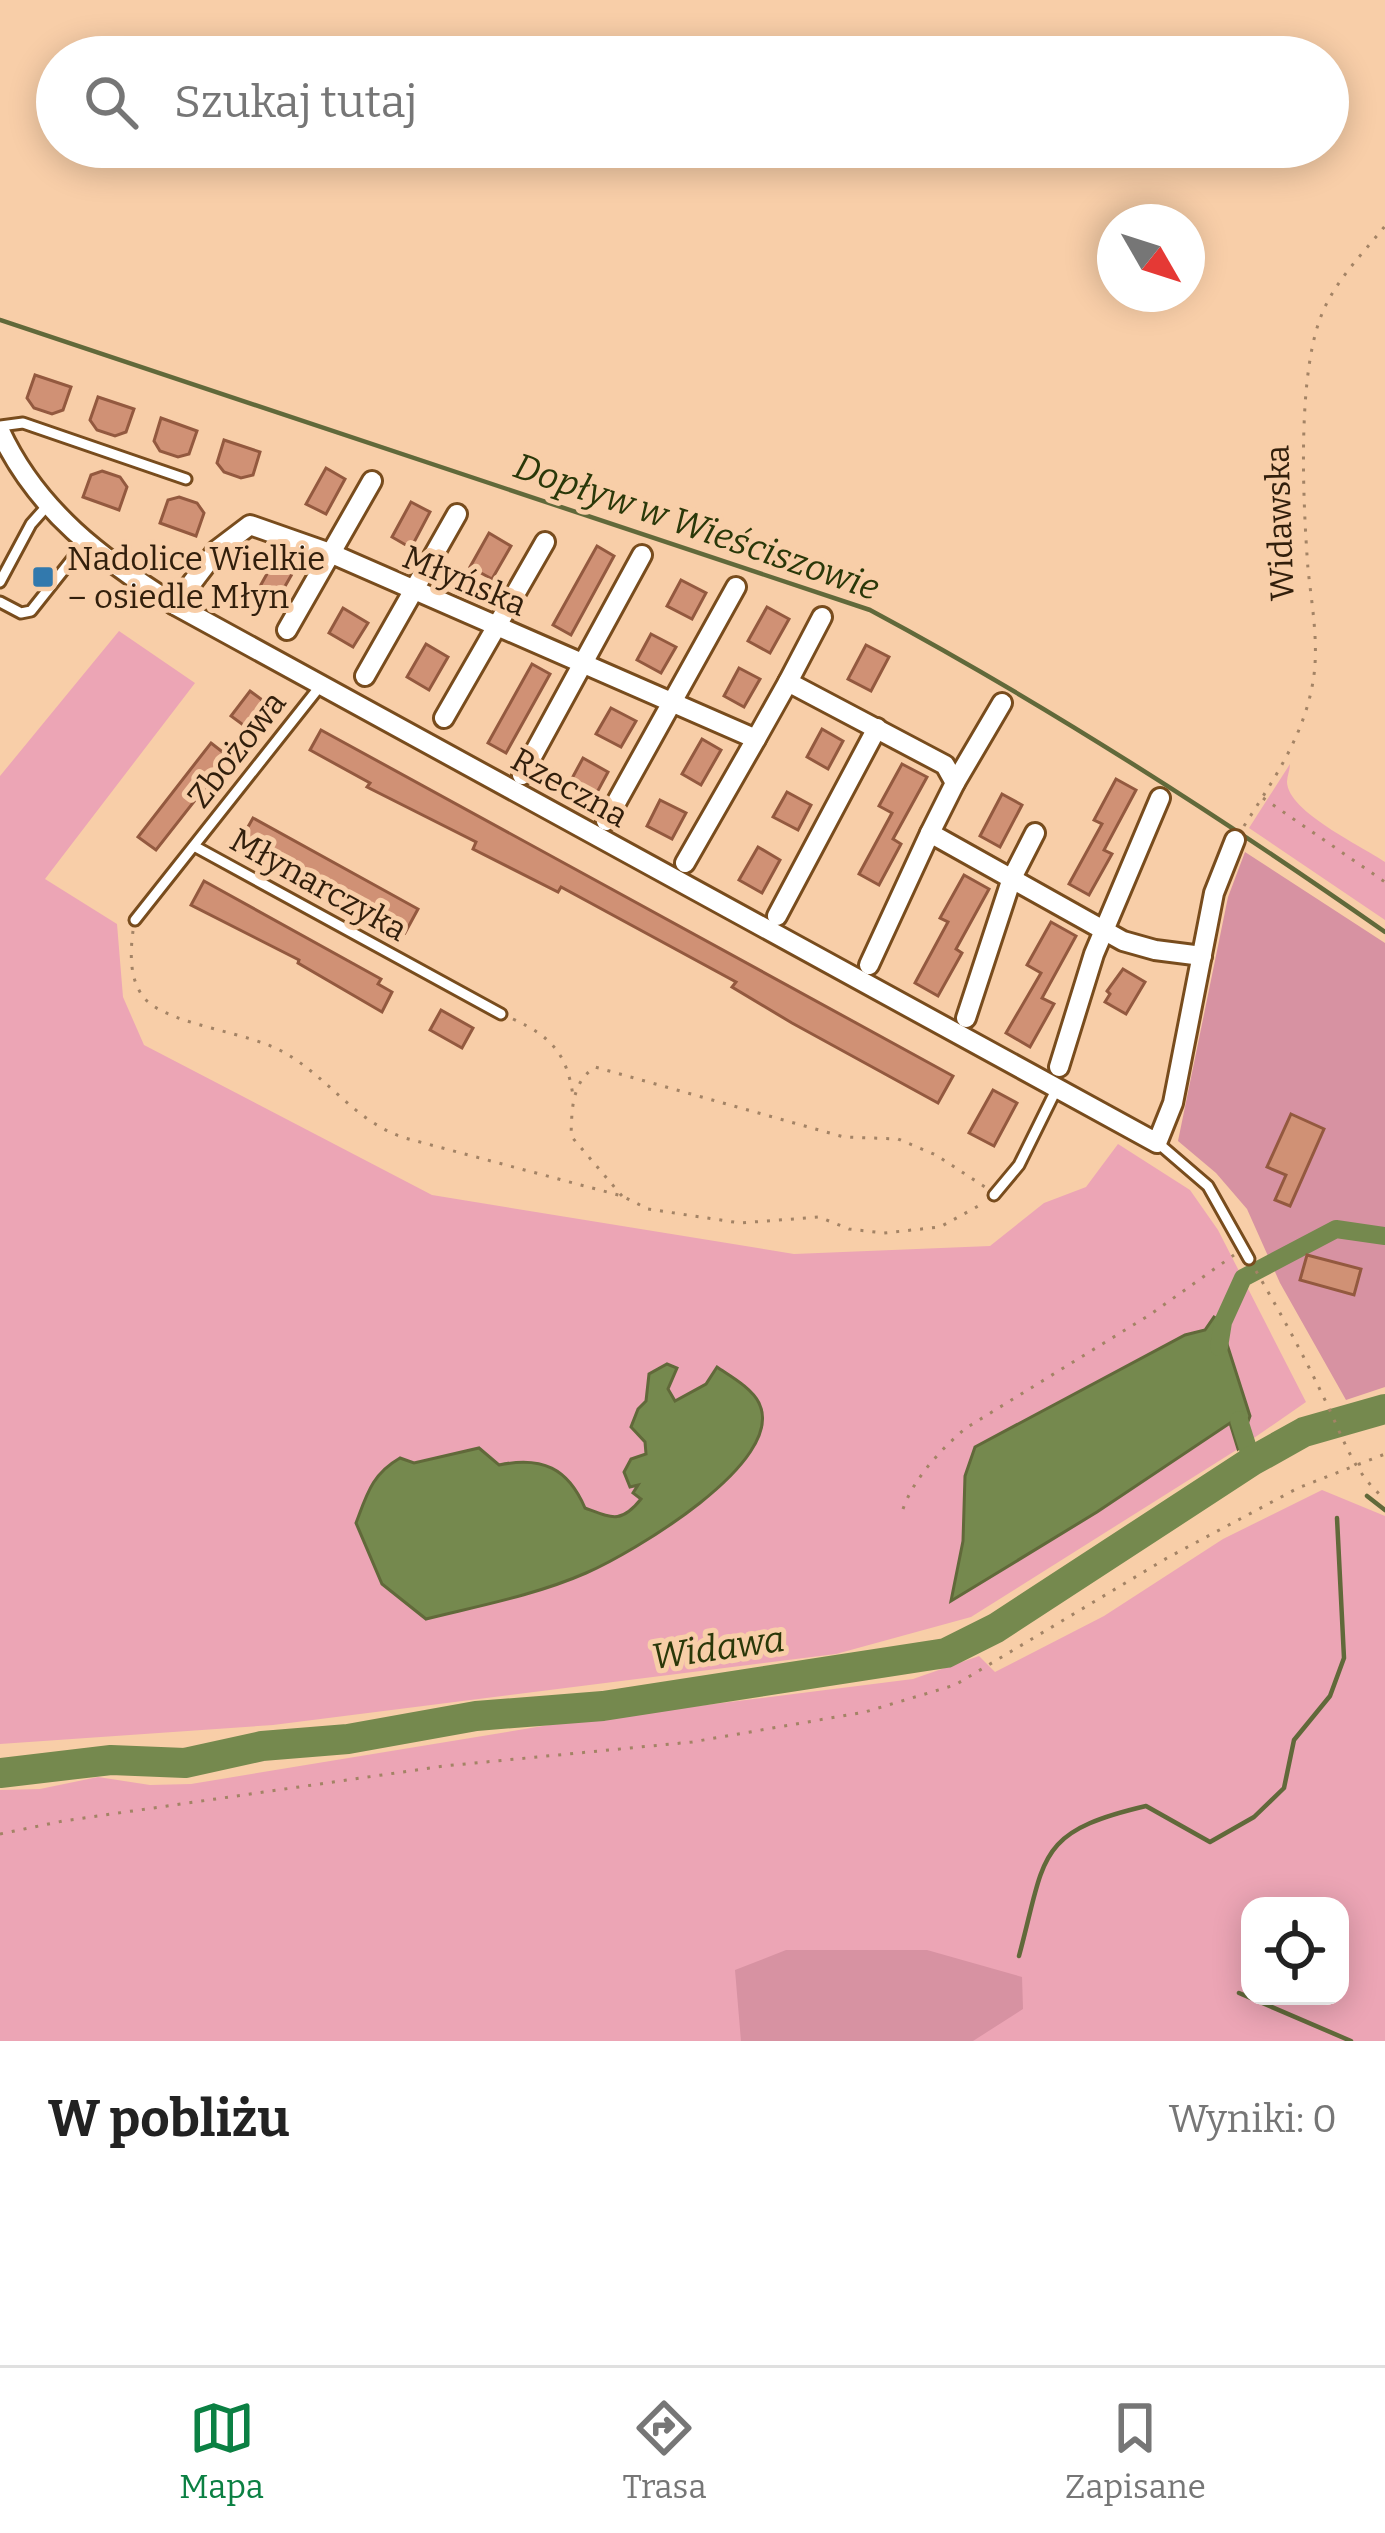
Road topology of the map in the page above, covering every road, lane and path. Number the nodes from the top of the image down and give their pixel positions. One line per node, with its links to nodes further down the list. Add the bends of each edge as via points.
1 (1385, 226): 30 (path, Widawska, via 1343,277 1316,328 1302,501 1312,687 1285,761)
2 (0, 428): 3 (lane, via 23,423); 5 (street, Rzeczna)
3 (186, 479)
4 (372, 481): 9 (street)
5 (47, 506): 8 (street, Rzeczna); 11 (lane)
6 (457, 514): 13 (street)
7 (545, 542): 17 (street)
8 (85, 543): 14 (lane, via 31,611); 15 (street, Rzeczna)
9 (330, 554): 13 (street, Młyńska); 15 (street, Młyńska, via 250,525); 18 (street)
10 (642, 555): 19 (street)
11 (0, 582)
12 (736, 587): 23 (street)
13 (414, 590): 17 (street, Młyńska); 20 (street)
14 (0, 602)
15 (175, 604): 22 (street, Rzeczna)
16 (822, 617): 21 (street)
17 (497, 626): 19 (street, Młyńska); 25 (street)
18 (286, 630)
19 (582, 663): 23 (street, Młyńska); 28 (street)
20 (365, 676)
21 (788, 682): 26 (street); 27 (street)
22 (321, 685): 36 (lane, Zbożowa); 48 (street, Rzeczna)
23 (673, 703): 27 (street, Młyńska); 32 (street)
24 (1002, 703): 29 (street)
25 (444, 718)
26 (877, 728): 29 (street, via 945,765); 40 (street)
27 (756, 739): 37 (street)
28 (522, 775)
29 (955, 783): 34 (street)
30 (1262, 797): 33 (path, Widawska); 39 (path)
31 (1160, 798): 42 (street)
32 (607, 821)
33 (1240, 832): 43 (street, via 1214,893)
34 (930, 833): 38 (street); 44 (street)
35 (1035, 833): 38 (street)
36 (194, 846): 41 (lane, Młynarczyka); 45 (lane, Młynarczyka)
37 (685, 863)
38 (1012, 878): 42 (street); 46 (street)
39 (1385, 882)
40 (777, 916)
41 (135, 920): 52 (path, via 133,978 166,1012 284,1052 385,1132)
42 (1104, 931): 43 (street, via 1136,946); 47 (street)
43 (1202, 956): 50 (street, via 1173,1103)
44 (869, 965)
45 (501, 1014): 49 (path, via 550,1041 569,1067)
46 (966, 1018)
47 (1059, 1067)
48 (1057, 1088): 50 (street, Rzeczna); 51 (lane, via 1019,1165)
49 (573, 1096): 51 (path, via 595,1067 844,1137 898,1138); 52 (path, via 571,1136)
50 (1156, 1143): 53 (lane, via 1208,1186)
51 (994, 1195): 52 (path, via 940,1227 884,1233 819,1217 740,1223 664,1213)
52 (622, 1196)
53 (1246, 1254): 58 (path, via 966,1428)
54 (1261, 1279): 56 (path)
55 (1385, 1454): 56 (path)
56 (1353, 1465): 57 (path); 59 (path, via 1167,1558 955,1685 865,1712)
57 (1385, 1499)
58 (903, 1509)
59 (0, 1834)

